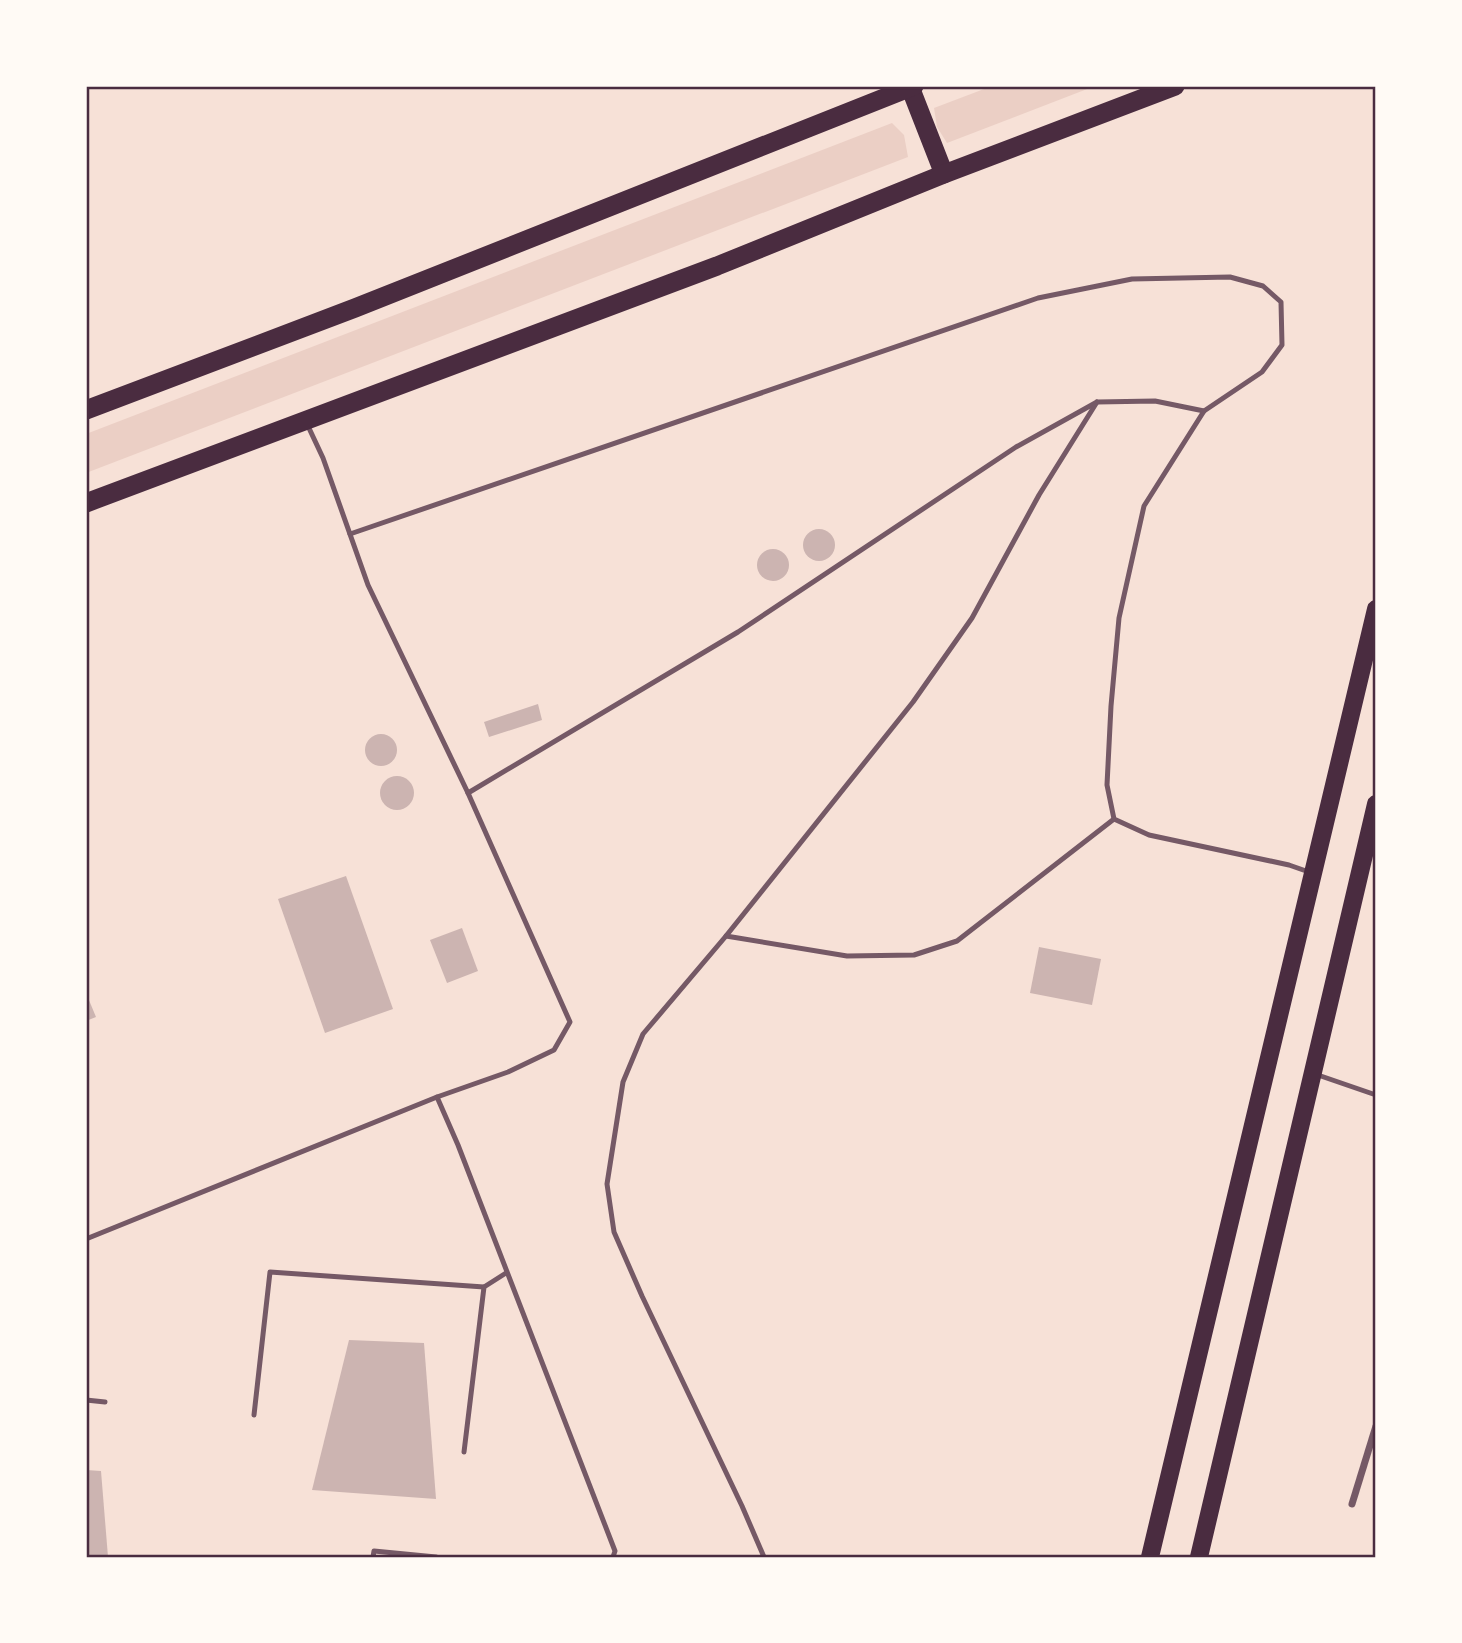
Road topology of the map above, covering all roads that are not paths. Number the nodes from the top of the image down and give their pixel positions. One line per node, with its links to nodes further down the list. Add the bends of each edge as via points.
1 (1175, 86): 3 (highway)
2 (912, 87): 3 (highway); 5 (highway)
3 (944, 174): 7 (highway, via 717,265)
4 (1097, 402): 6 (lane, via 1155,401); 11 (lane, via 1016,447 738,632); 15 (lane, via 972,618 913,702)
5 (86, 410)
6 (1204, 411): 9 (lane, via 1262,372 1282,345 1280,302 1263,286 1230,277 1132,279 1038,298); 13 (lane, via 1144,506 1119,618 1107,785)
7 (305, 419): 8 (highway); 9 (lane)
8 (86, 503)
9 (350, 534): 11 (lane, via 368,585)
10 (1376, 609): 14 (main road)
11 (468, 793): 18 (lane, via 570,1022 554,1050)
12 (1376, 804): 16 (main road)
13 (1114, 820): 14 (lane, via 1149,835); 15 (lane, via 957,941 914,956 847,956)
14 (1312, 873): 32 (main road)
15 (726, 936): 31 (lane, via 643,1034 623,1082 607,1184 614,1232)
16 (1312, 1073): 17 (lane); 33 (main road)
17 (1376, 1095)
18 (437, 1097): 19 (lane); 20 (lane)
19 (86, 1239)
20 (506, 1273): 21 (lane); 28 (lane)
21 (484, 1287): 24 (lane, via 270,1272); 26 (lane)
22 (86, 1400): 23 (lane)
23 (105, 1402)
24 (254, 1415)
25 (1376, 1426): 27 (street)
26 (464, 1452)
27 (1352, 1504)
28 (615, 1555)
29 (373, 1557): 30 (lane, via 374,1550)
30 (436, 1557)
31 (764, 1557)
32 (1150, 1557)
33 (1199, 1557)

